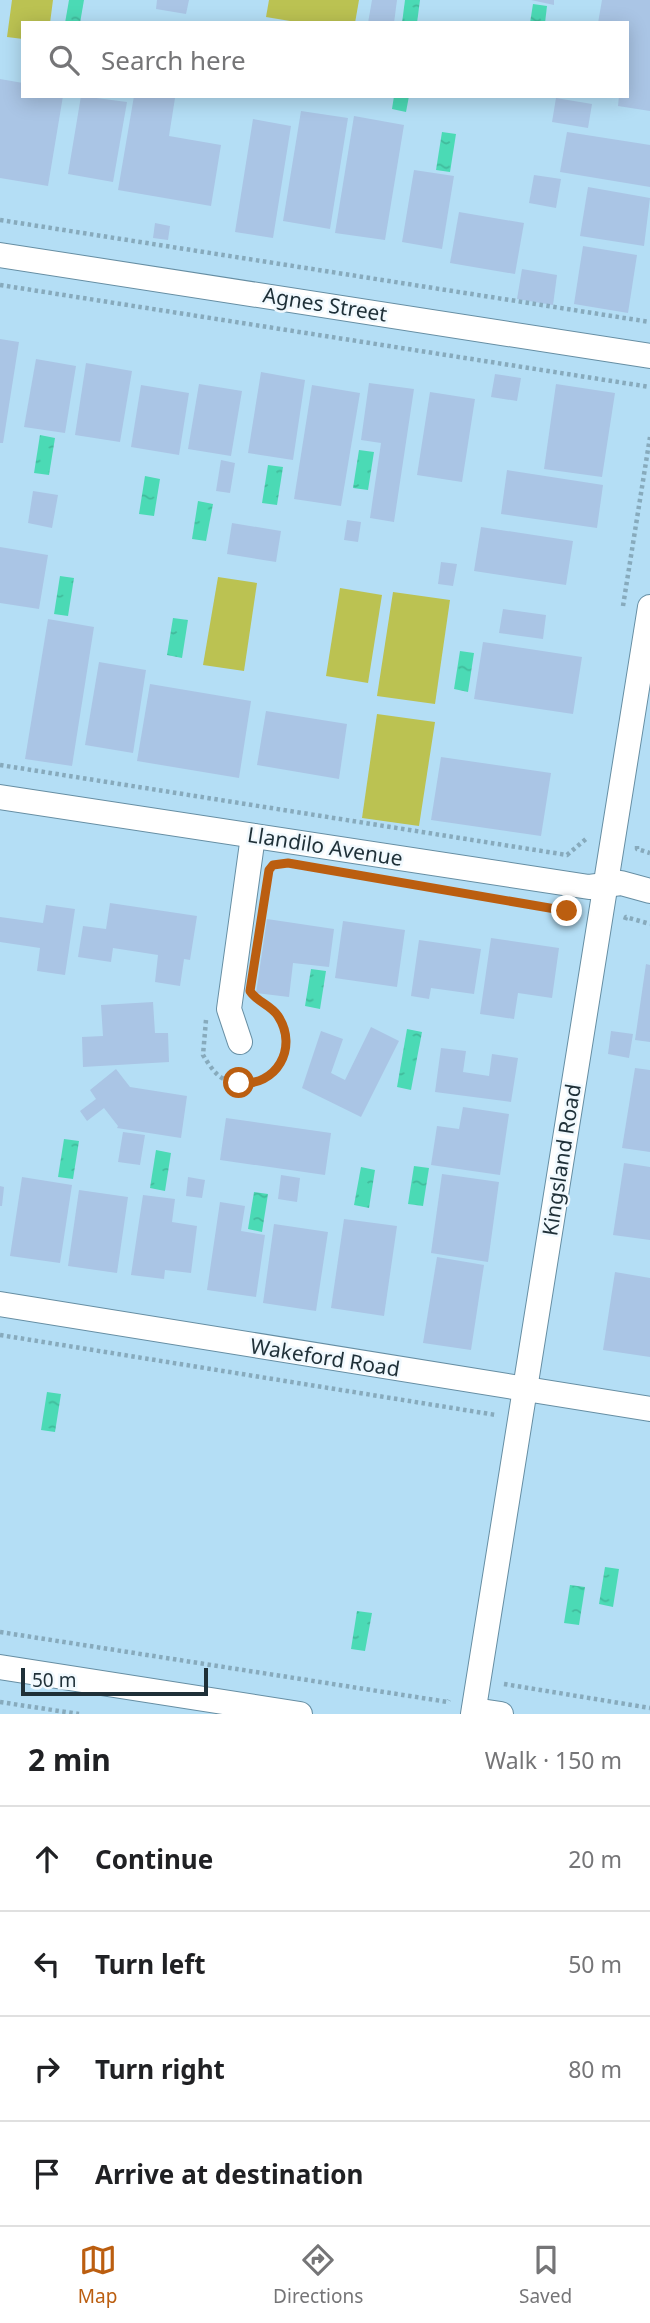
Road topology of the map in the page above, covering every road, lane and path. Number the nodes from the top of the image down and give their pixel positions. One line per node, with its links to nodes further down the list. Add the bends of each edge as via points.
1 (0, 220): 4 (path)
2 (0, 255): 5 (street, Agnes Street)
3 (0, 285): 6 (path)
4 (650, 322)
5 (650, 356)
6 (650, 387)
7 (650, 437): 9 (path)
8 (650, 607): 16 (street, Kingsland Road)
9 (622, 612)
10 (0, 765): 12 (path, via 568,855 586,841)
11 (0, 797): 13 (street, Llandilo Avenue)
12 (588, 827)
13 (253, 836): 16 (street, Llandilo Avenue, via 589,887); 22 (street, via 229,1009)
14 (637, 849): 15 (path)
15 (650, 853)
16 (606, 884): 17 (street, Llandilo Avenue); 25 (street, Kingsland Road)
17 (650, 891)
18 (540, 907): 19 (path, via 567,911 574,919)
19 (572, 932)
20 (250, 991): 21 (path, via 279,1017 286,1038 281,1064 264,1078 251,1084 222,1078 203,1055)
21 (206, 1016)
22 (240, 1042)
23 (0, 1304): 25 (street, Wakeford Road)
24 (0, 1335): 27 (path, via 496,1414)
25 (525, 1390): 26 (street, Wakeford Road); 34 (street, Kingsland Road)
26 (650, 1409)
27 (494, 1428)
28 (0, 1632): 31 (path, via 448,1702)
29 (0, 1667): 36 (street)
30 (506, 1672): 33 (path, via 503,1686)
31 (451, 1689)
32 (0, 1702): 35 (path)
33 (650, 1708)
34 (473, 1712): 37 (street)
35 (79, 1714)
36 (300, 1714)
37 (501, 1714)

